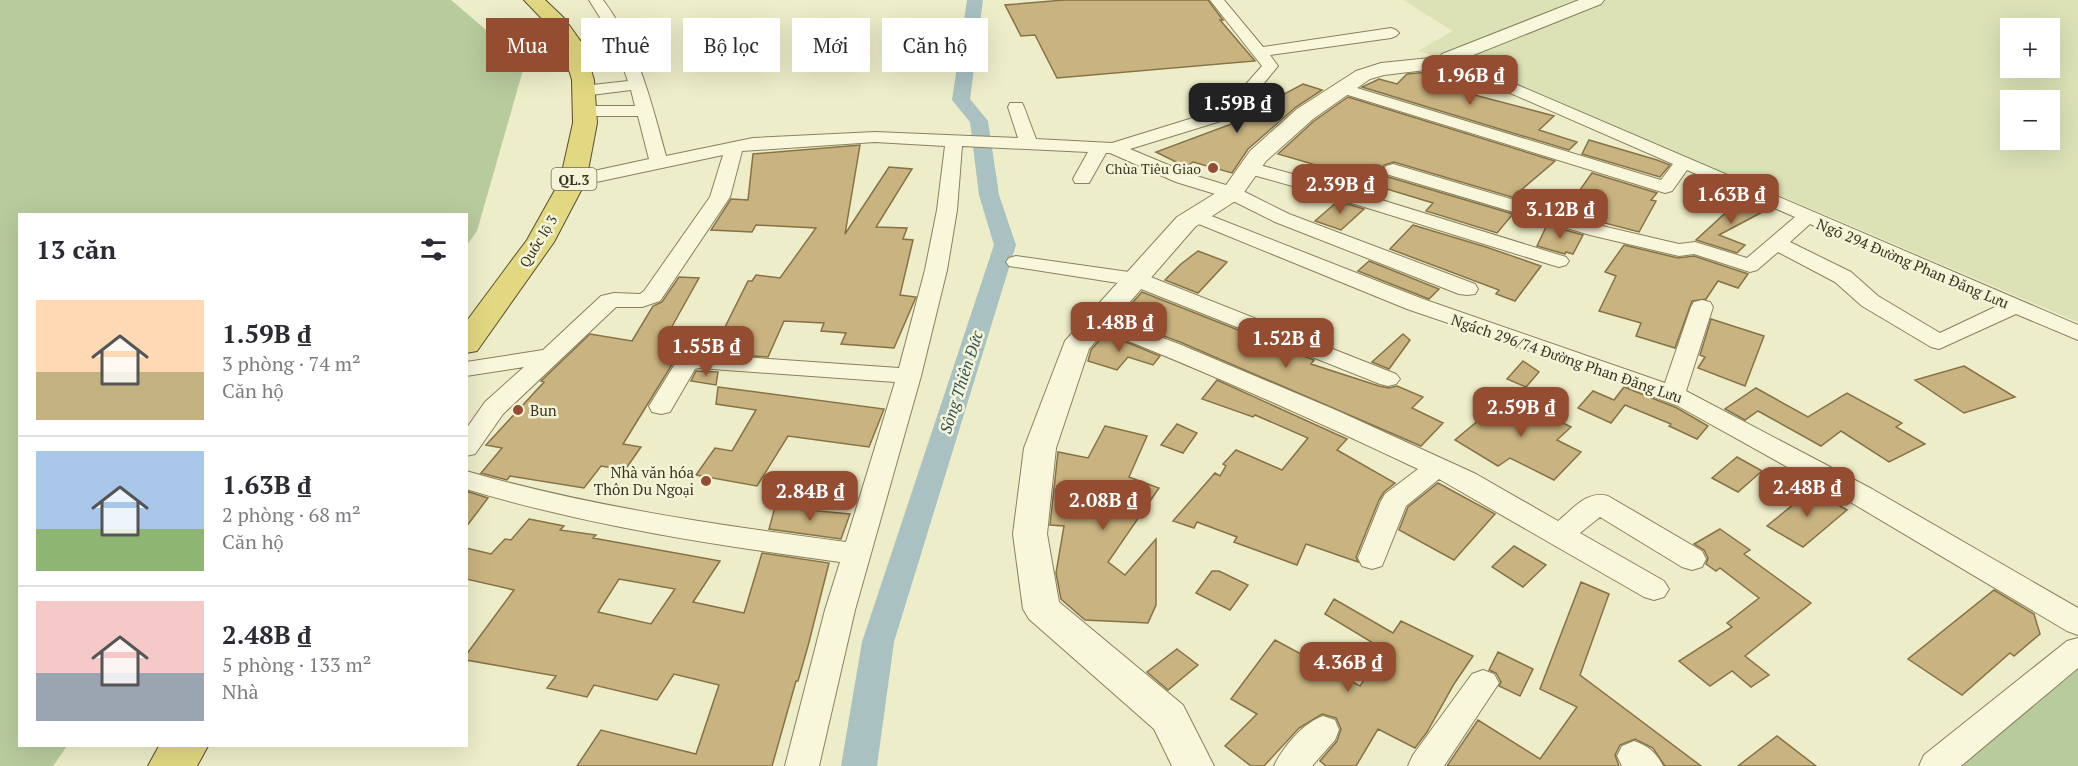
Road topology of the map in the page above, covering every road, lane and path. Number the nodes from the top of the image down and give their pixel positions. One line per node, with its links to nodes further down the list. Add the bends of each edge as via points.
1 (534, 0): 10 (highway, Quốc lộ 3 / QL.3, via 573,45 583,80)
2 (596, 0): 8 (street, via 609,15 626,50)
3 (1217, 0): 6 (street)
4 (1595, 0): 7 (street, via 1449,58)
5 (1391, 33): 6 (street)
6 (1258, 52): 16 (street, via 1270,66 1231,112)
7 (1452, 62): 9 (street, via 1381,69); 18 (street, Ngõ 294 Đường Phan Đăng Lưu)
8 (636, 85): 10 (street); 12 (street)
9 (1341, 88): 18 (street, via 1665,187); 19 (street, via 1305,114)
10 (584, 101): 12 (street); 22 (highway, Quốc lộ 3 / QL.3, via 585,123)
11 (1016, 107): 14 (street)
12 (644, 111): 17 (street)
13 (955, 141): 14 (street); 15 (street, via 875,137); 38 (street, via 943,232)
14 (1025, 143): 16 (street)
15 (734, 147): 17 (street); 36 (street, via 720,197 652,296 642,302 609,301)
16 (1107, 148): 21 (street); 23 (street)
17 (659, 162): 22 (street)
18 (1683, 163): 25 (street, Ngõ 294 Đường Phan Đăng Lưu)
19 (1249, 168): 23 (street); 27 (street)
20 (1393, 170): 26 (street, via 1597,231 1679,250 1695,248 1750,266)
21 (1082, 179)
22 (573, 181): 35 (highway, Quốc lộ 3 / QL.3, via 540,242)
23 (1232, 193): 24 (street); 30 (street, via 1282,218)
24 (1196, 216): 29 (street, via 1186,222); 40 (street, Ngách 296/74 Đường Phan Đăng Lưu, via 1415,304)
25 (1807, 217): 26 (street); 31 (street, Ngõ 294 Đường Phan Đăng Lưu)
26 (1776, 243): 31 (street, via 1843,277 1870,301 1939,342)
27 (1559, 261)
28 (1016, 262): 29 (street)
29 (1135, 279): 33 (street); 39 (street)
30 (1467, 290)
31 (2014, 306): 34 (street, Ngõ 294 Đường Phan Đăng Lưu)
32 (1702, 307): 40 (street)
33 (1098, 321): 43 (street, via 1192,358); 57 (street, via 1075,347 1040,448 1030,534 1042,609 1169,717)
34 (2078, 333)
35 (468, 341)
36 (550, 356): 37 (street); 42 (street, via 494,408)
37 (468, 369)
38 (909, 376): 41 (street, via 699,361 686,364); 46 (street)
39 (1388, 379)
40 (1673, 394): 50 (street, Ngách 296/74 Đường Phan Đăng Lưu, via 1862,496)
41 (661, 406)
42 (468, 445)
43 (1437, 467): 45 (street); 47 (street, via 1395,501)
44 (468, 481): 46 (street, via 574,509)
45 (1560, 535): 48 (street, via 1598,503); 49 (street)
46 (856, 554): 56 (street)
47 (1372, 558)
48 (1692, 559)
49 (1654, 589)
50 (2078, 623)
51 (2078, 651): 60 (street)
52 (1483, 683): 59 (street)
53 (1323, 730): 58 (street)
54 (184, 747): 55 (highway)
55 (171, 766)
56 (802, 766)
57 (1193, 766)
58 (1291, 766)
59 (1425, 766)
60 (1936, 766)

